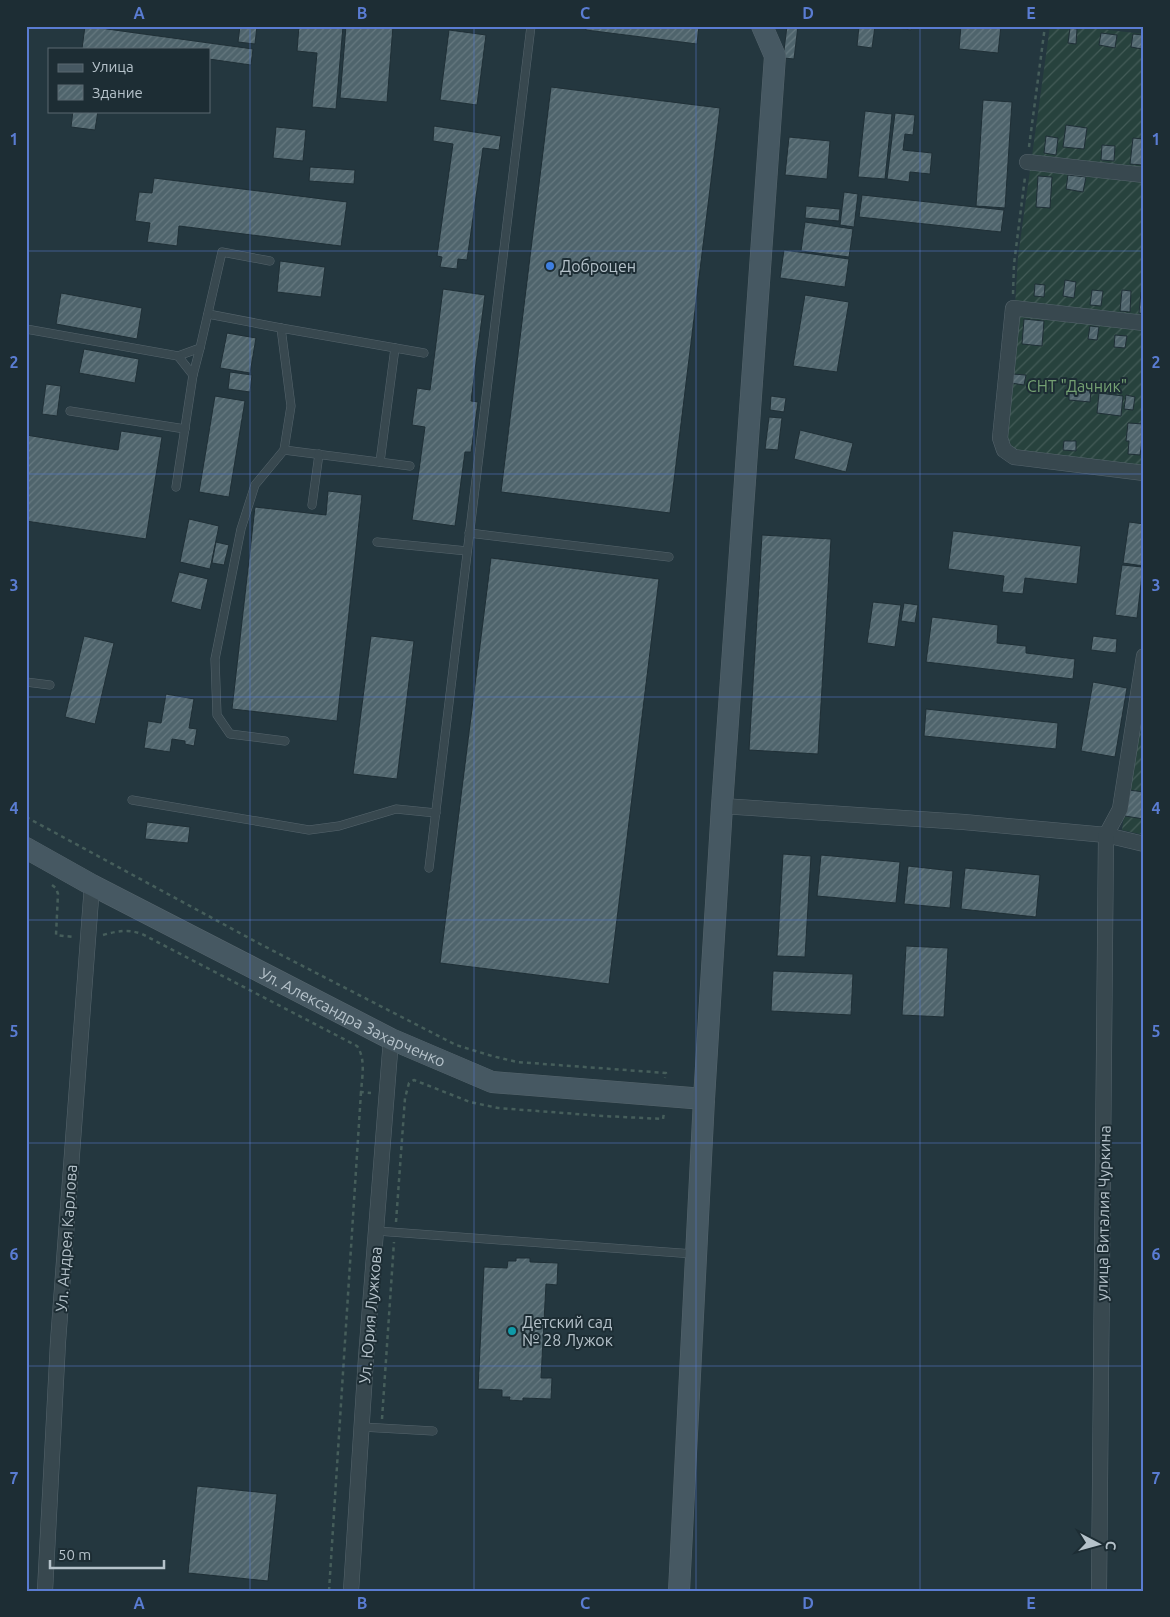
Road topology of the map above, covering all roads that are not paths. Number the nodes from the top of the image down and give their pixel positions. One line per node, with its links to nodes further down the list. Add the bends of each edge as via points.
1 (531, 26): 24 (lane)
2 (762, 26): 33 (street, via 775,56)
3 (1027, 162): 4 (street)
4 (1144, 175)
5 (270, 261): 6 (lane, via 222,252)
6 (208, 314): 8 (lane); 10 (lane)
7 (1144, 323): 21 (street, via 1013,308 1000,438 1004,450 1014,457)
8 (281, 328): 11 (lane); 17 (lane, via 291,406)
9 (26, 329): 13 (lane)
10 (200, 348): 13 (lane); 14 (lane)
11 (395, 348): 12 (lane); 19 (lane)
12 (424, 353)
13 (178, 356): 14 (lane)
14 (194, 375): 16 (lane)
15 (70, 411): 16 (lane)
16 (185, 428): 22 (lane)
17 (284, 450): 18 (lane); 31 (lane, via 255,485 241,529 215,659 218,715 230,734)
18 (319, 454): 19 (lane); 23 (lane)
19 (380, 462): 20 (lane)
20 (410, 466)
21 (1144, 473)
22 (176, 487)
23 (312, 504)
24 (469, 533): 26 (lane); 27 (lane)
25 (377, 542): 26 (lane)
26 (467, 551): 34 (lane)
27 (669, 557)
28 (1144, 656): 35 (street, via 1120,809)
29 (26, 682): 30 (lane)
30 (50, 685)
31 (285, 741)
32 (132, 800): 34 (lane, via 309,830 339,826 396,809)
33 (722, 806): 35 (street, via 928,819); 41 (street)
34 (436, 813): 38 (lane)
35 (1106, 835): 36 (street); 49 (street, улица Виталия Чуркина)
36 (1144, 844)
37 (26, 848): 39 (street, Ул. Александра Захарченко)
38 (429, 868)
39 (92, 885): 40 (street, Ул. Александра Захарченко); 46 (street, Ул. Андрея Карлова, via 58,1342)
40 (391, 1039): 41 (street, Ул. Александра Захарченко, via 492,1082); 42 (street, Ул. Юрия Лужкова)
41 (704, 1099): 43 (street)
42 (377, 1231): 43 (lane); 44 (street, Ул. Юрия Лужкова)
43 (696, 1254): 48 (street)
44 (362, 1427): 45 (lane); 47 (street, Ул. Юрия Лужкова)
45 (433, 1431)
46 (45, 1591)
47 (351, 1591)
48 (678, 1591)
49 (1099, 1591)

